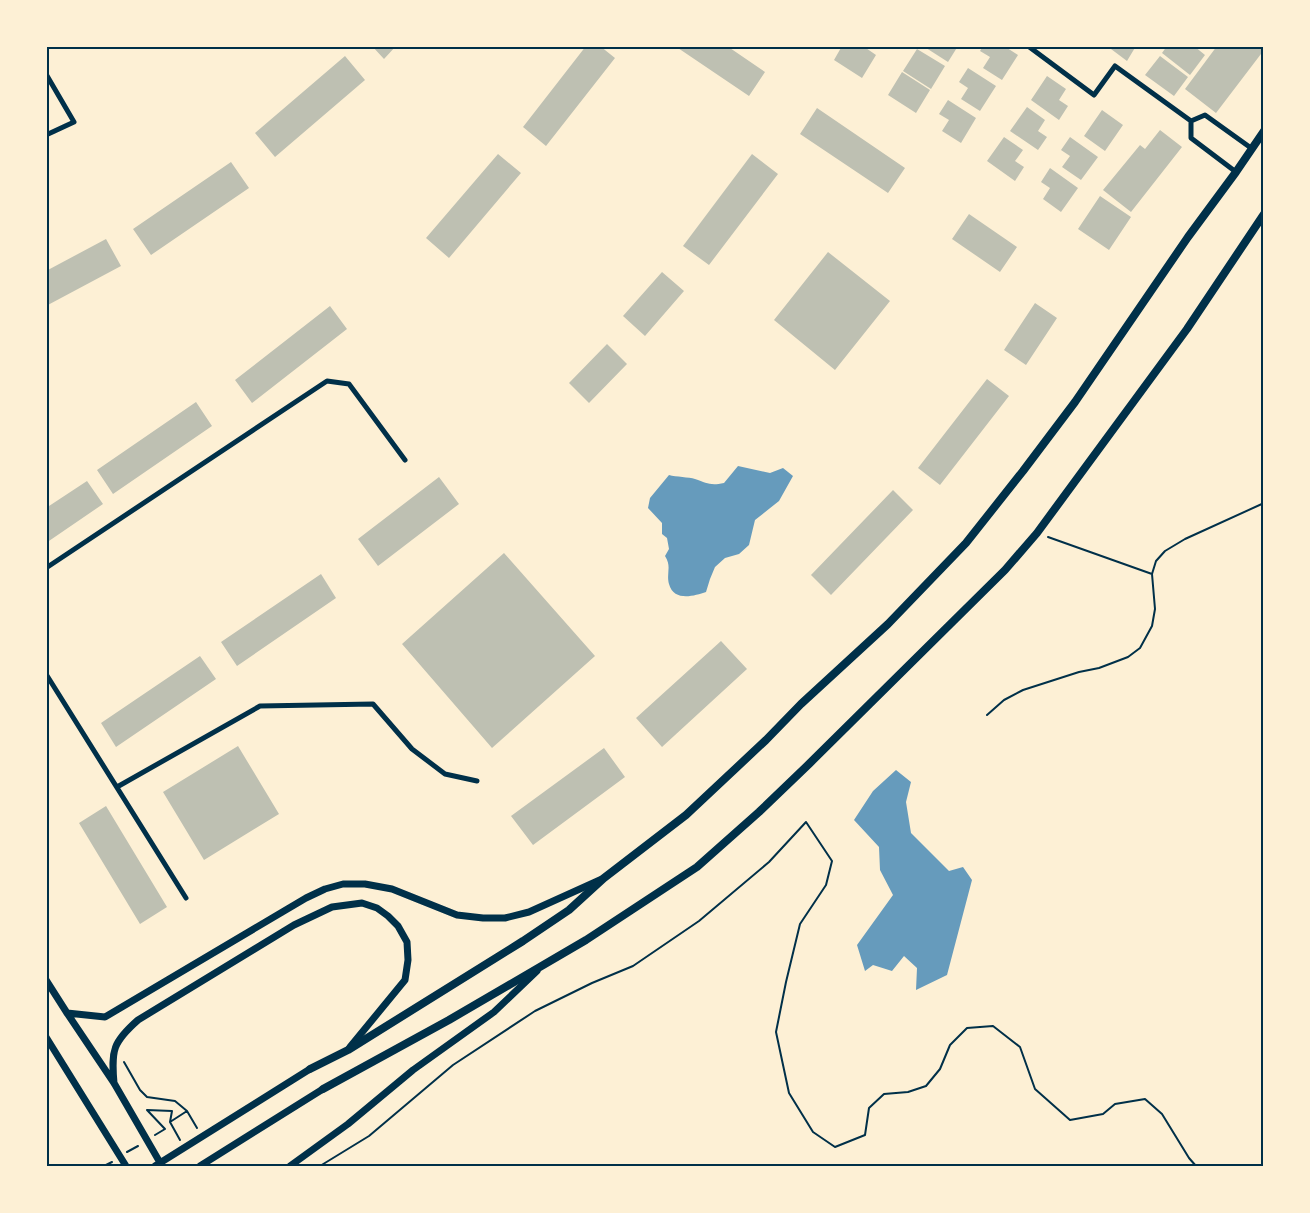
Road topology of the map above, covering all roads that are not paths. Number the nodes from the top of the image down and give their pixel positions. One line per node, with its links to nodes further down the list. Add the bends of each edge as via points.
1 (1028, 46): 3 (street, via 1094,95 1115,66)
2 (46, 74): 5 (street, via 74,122)
3 (1191, 121): 6 (street, via 1205,115); 7 (street, via 1191,138)
4 (1263, 131): 6 (main road)
5 (46, 135)
6 (1251, 148): 7 (main road)
7 (1236, 172): 14 (main road, via 1075,402 966,543 888,624 686,815)
8 (1263, 214): 16 (main road, via 1186,329 1037,533 1005,570 810,763 697,867)
9 (405, 460): 10 (street, via 349,384 327,381)
10 (46, 568)
11 (46, 674): 13 (street)
12 (477, 781): 13 (street, via 445,774 412,749 373,704 260,706)
13 (117, 787): 15 (street)
14 (604, 878): 18 (street, via 529,912 505,918 457,915 392,890 343,884 306,898 105,1017); 20 (main road, via 569,910 532,935)
15 (186, 898)
16 (544, 964): 23 (main road); 28 (street, via 494,1012)
17 (46, 980): 18 (street)
18 (67, 1013): 22 (street)
19 (46, 1037): 24 (street)
20 (348, 1050): 21 (main road); 22 (street, via 405,980 408,960 407,942 399,926 377,908 362,903 332,907 294,926 138,1020 115,1047)
21 (310, 1069): 25 (street)
22 (114, 1083): 26 (street)
23 (322, 1089): 27 (street)
24 (126, 1167)
25 (155, 1167)
26 (162, 1167)
27 (200, 1167)
28 (290, 1167)

